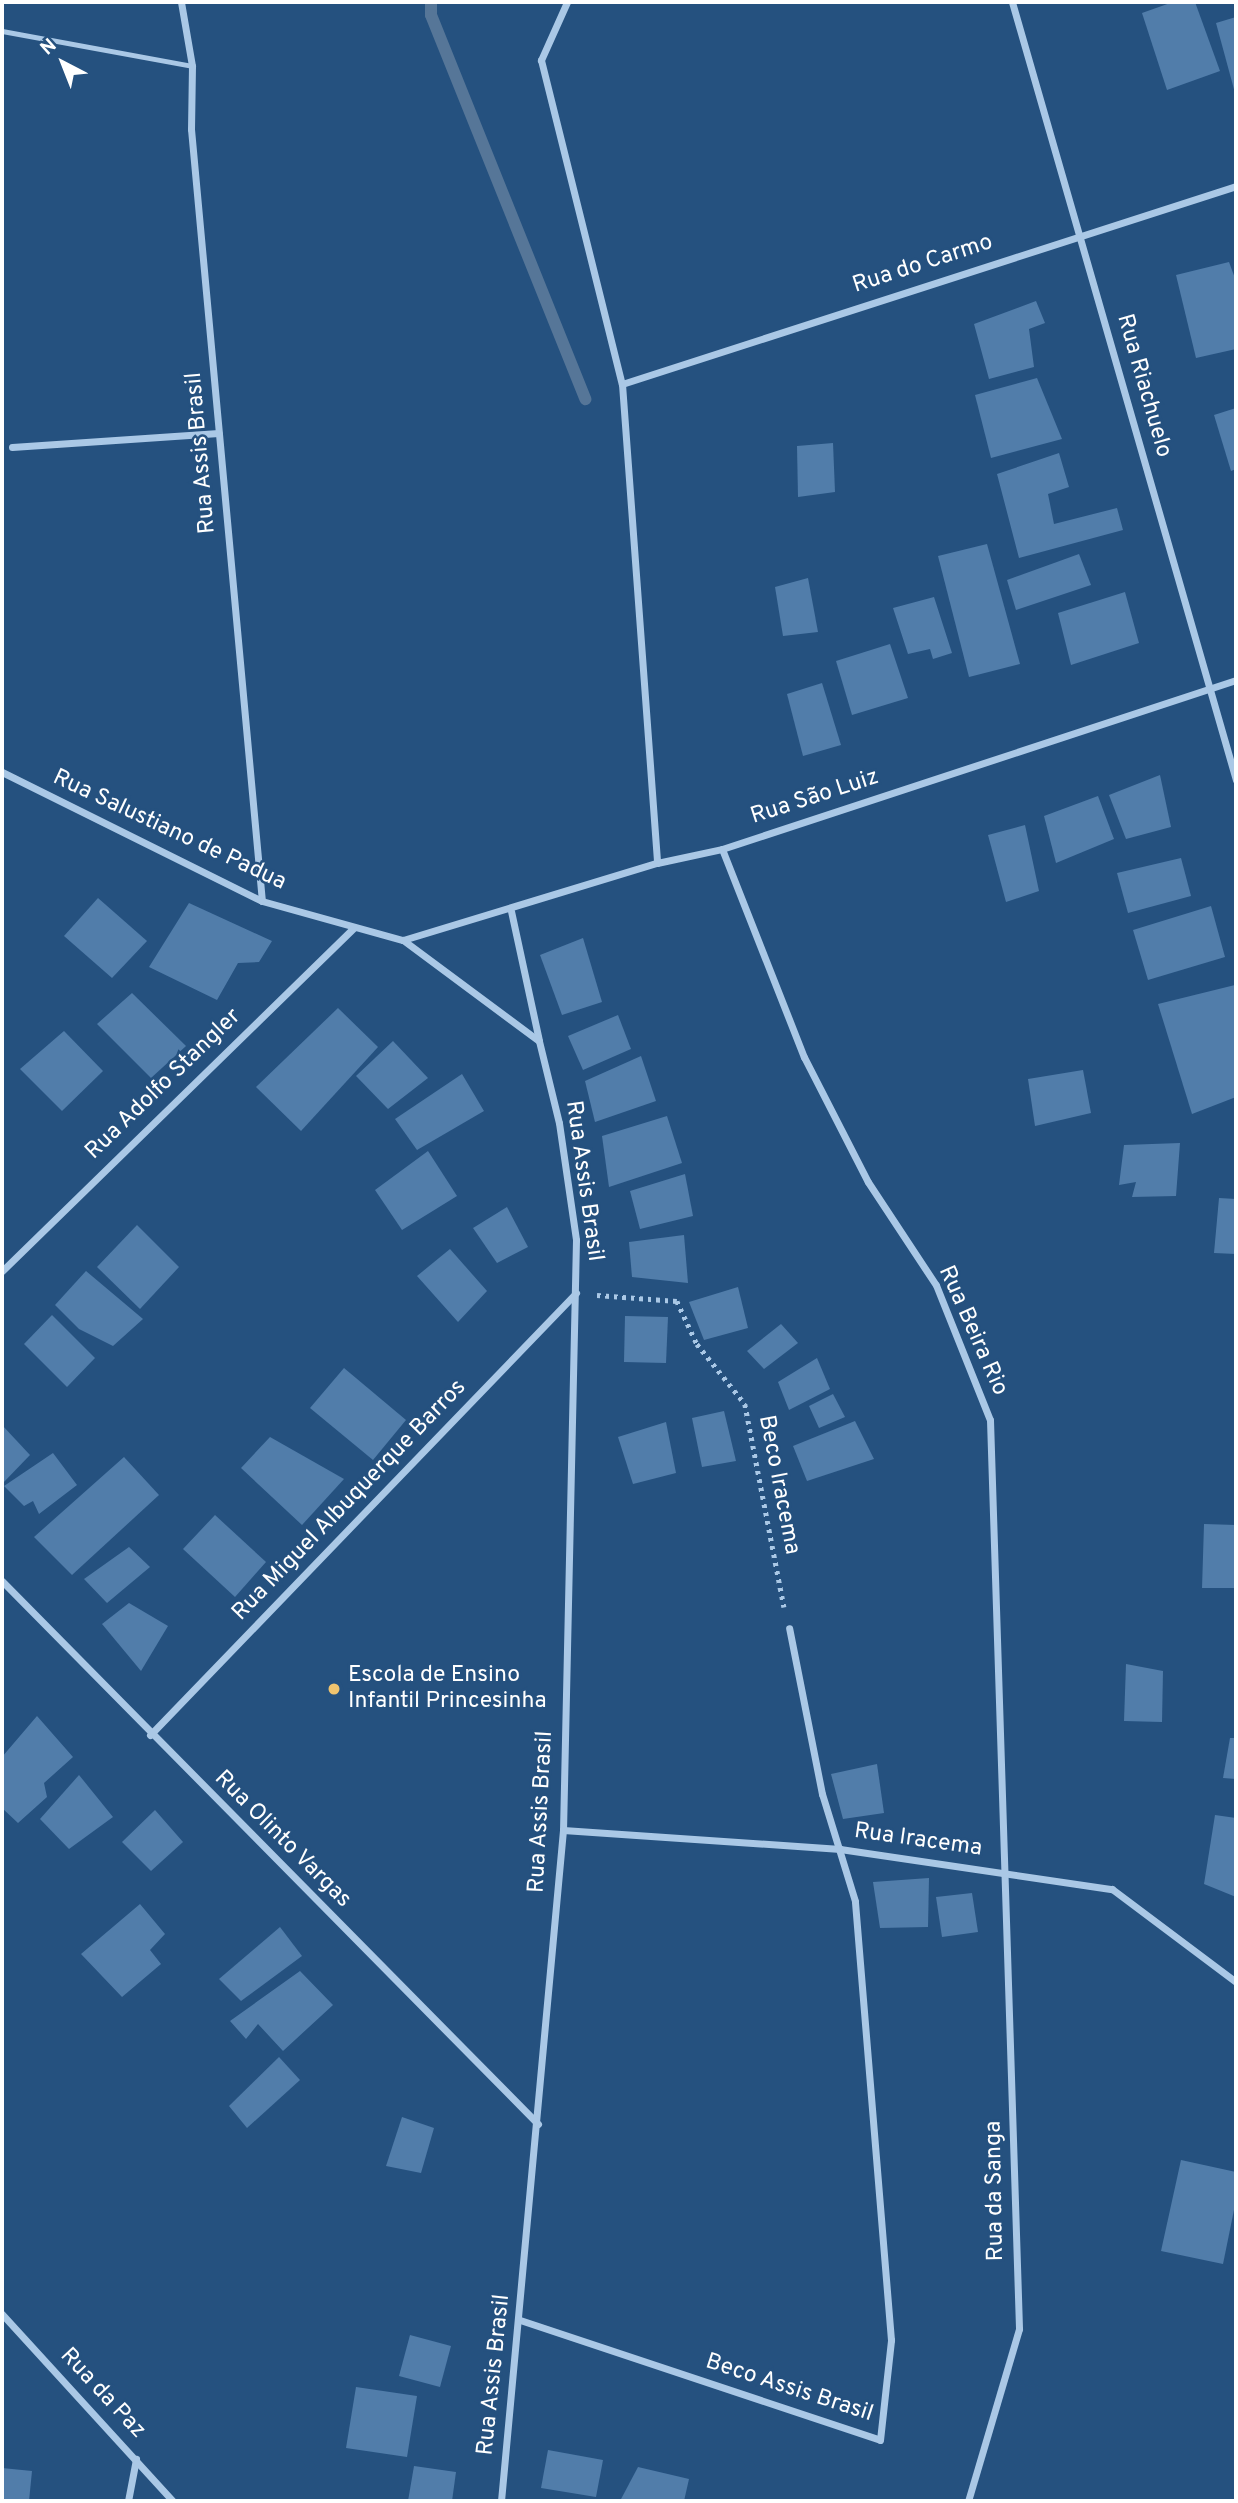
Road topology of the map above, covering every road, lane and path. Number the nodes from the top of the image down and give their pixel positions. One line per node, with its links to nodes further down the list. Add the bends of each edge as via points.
1 (181, 2): 5 (street, Rua Assis Brasil)
2 (567, 2): 8 (street, via 541,60)
3 (1012, 2): 7 (street, Rua Riachuelo)
4 (2, 32): 5 (lane)
5 (192, 66): 9 (street, Rua Assis Brasil, via 191,129)
6 (1236, 186): 7 (street, Rua do Carmo)
7 (1080, 234): 8 (street, Rua do Carmo); 12 (street, Rua Riachuelo)
8 (622, 384): 16 (street)
9 (219, 433): 10 (street); 17 (street, Rua Assis Brasil)
10 (12, 447)
11 (1236, 680): 12 (street, Rua São Luiz)
12 (1208, 688): 14 (street, Rua Riachuelo); 15 (street, Rua São Luiz)
13 (2, 772): 17 (street, Rua Salustiano de Padua)
14 (1236, 780)
15 (722, 849): 16 (street, Rua São Luiz); 29 (street, Rua Beira Rio, via 804,1057 868,1182 936,1285 990,1420)
16 (657, 863): 18 (street, Rua São Luiz)
17 (262, 901): 19 (street, Rua Salustiano de Padua)
18 (511, 911): 20 (street, Rua São Luiz); 21 (street, Rua Assis Brasil)
19 (354, 927): 20 (street, Rua Salustiano de Padua); 22 (street, Rua Adolfo Stangler)
20 (403, 940): 21 (street)
21 (539, 1041): 23 (street, Rua Assis Brasil, via 559,1123 576,1240)
22 (2, 1271)
23 (576, 1293): 25 (path, Beco Iracema, via 677,1301 697,1344 745,1404); 26 (street, Rua Miguel Albuquerque Barros); 27 (street, Rua Assis Brasil)
24 (2, 1581): 26 (street, Rua Olinto Vargas)
25 (789, 1628): 28 (street, via 822,1794)
26 (150, 1735): 31 (street, Rua Olinto Vargas)
27 (563, 1830): 28 (street, Rua Iracema); 31 (street, Rua Assis Brasil)
28 (840, 1849): 29 (street, Rua Iracema); 33 (street, Beco Assis Brasil, via 855,1901 891,2340 880,2440)
29 (1007, 1873): 30 (street, Rua Iracema, via 1112,1888); 38 (street, Rua da Sanga, via 1019,2329)
30 (1236, 1982)
31 (538, 2124): 33 (street, Rua Assis Brasil)
32 (2, 2314): 34 (street, Rua da Paz)
33 (520, 2320): 37 (street, Rua Assis Brasil)
34 (136, 2459): 35 (street); 36 (street, Rua da Paz)
35 (128, 2501)
36 (173, 2501)
37 (501, 2501)
38 (968, 2501)

